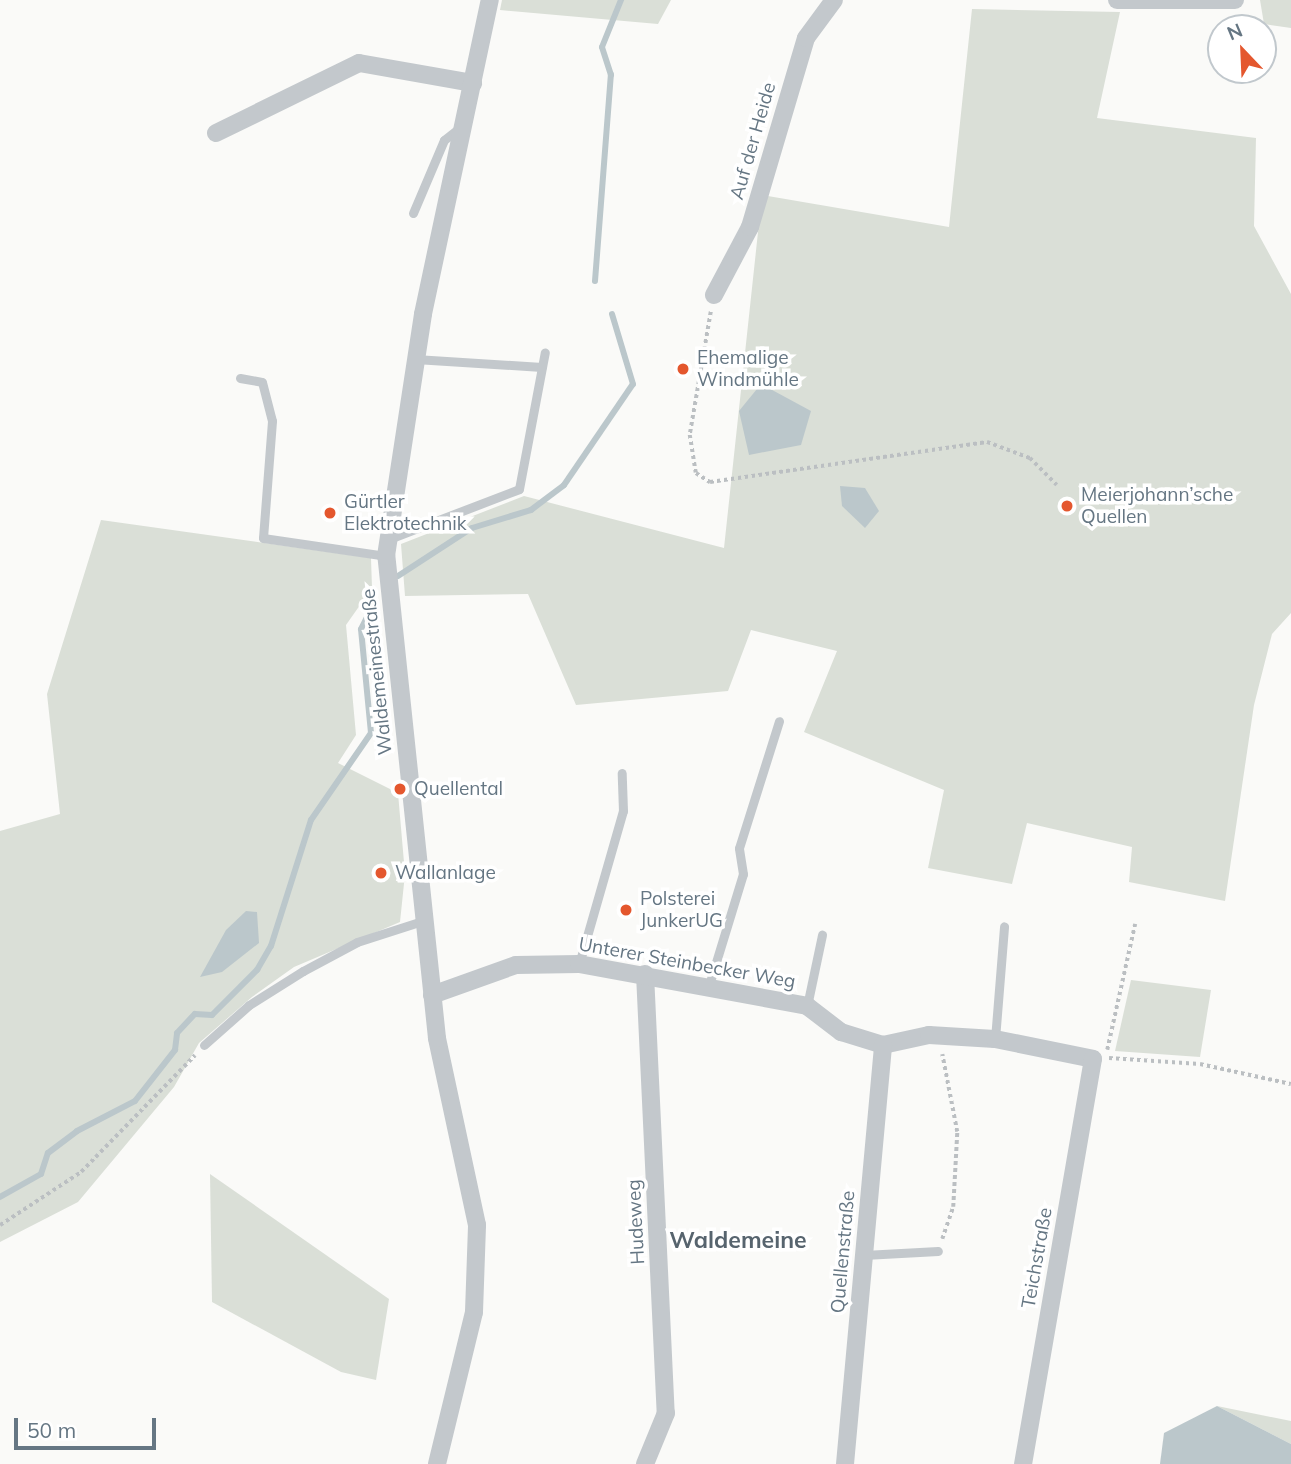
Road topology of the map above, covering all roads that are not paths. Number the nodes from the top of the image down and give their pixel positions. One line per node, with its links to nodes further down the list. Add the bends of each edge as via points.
1 (490, 0): 5 (street, Waldemeinestraße)
2 (834, 0): 9 (street, Auf der Heide, via 806,38 750,227)
3 (1117, 0): 4 (street)
4 (1235, 0)
5 (473, 83): 6 (street, Waldemeinestraße); 7 (street, via 359,63)
6 (464, 125): 8 (lane, via 444,141); 11 (street, Waldemeinestraße)
7 (216, 133)
8 (413, 213)
9 (714, 295)
10 (545, 352): 12 (lane)
11 (415, 359): 12 (lane); 14 (street, Waldemeinestraße)
12 (542, 366): 14 (lane, via 519,489)
13 (240, 378): 14 (lane, via 262,382 272,422 263,538)
14 (387, 548): 17 (street, Waldemeinestraße)
15 (779, 721): 22 (lane, via 739,848 743,874)
16 (622, 773): 20 (lane, via 623,811)
17 (425, 920): 23 (street, Waldemeinestraße); 26 (lane, via 357,942 303,971 249,1005)
18 (1004, 926): 25 (lane)
19 (822, 935): 24 (lane)
20 (579, 964): 21 (street, Unterer Steinbecker Weg); 23 (street, Unterer Steinbecker Weg, via 516,965)
21 (645, 974): 22 (street, Unterer Steinbecker Weg); 32 (street, Hudeweg, via 666,1413)
22 (709, 985): 24 (street, Unterer Steinbecker Weg)
23 (432, 995): 31 (street, Waldemeinestraße, via 472,1181 477,1237 474,1312)
24 (807, 1006): 27 (street, Unterer Steinbecker Weg, via 841,1032)
25 (995, 1039): 27 (street, Unterer Steinbecker Weg, via 939,1035); 28 (street, Unterer Steinbecker Weg)
26 (204, 1045)
27 (883, 1045): 30 (street, Quellenstraße)
28 (1099, 1059): 34 (street, Teichstraße)
29 (938, 1251): 30 (lane)
30 (864, 1255): 33 (street, Quellenstraße)
31 (437, 1464)
32 (645, 1464)
33 (845, 1464)
34 (1023, 1464)

